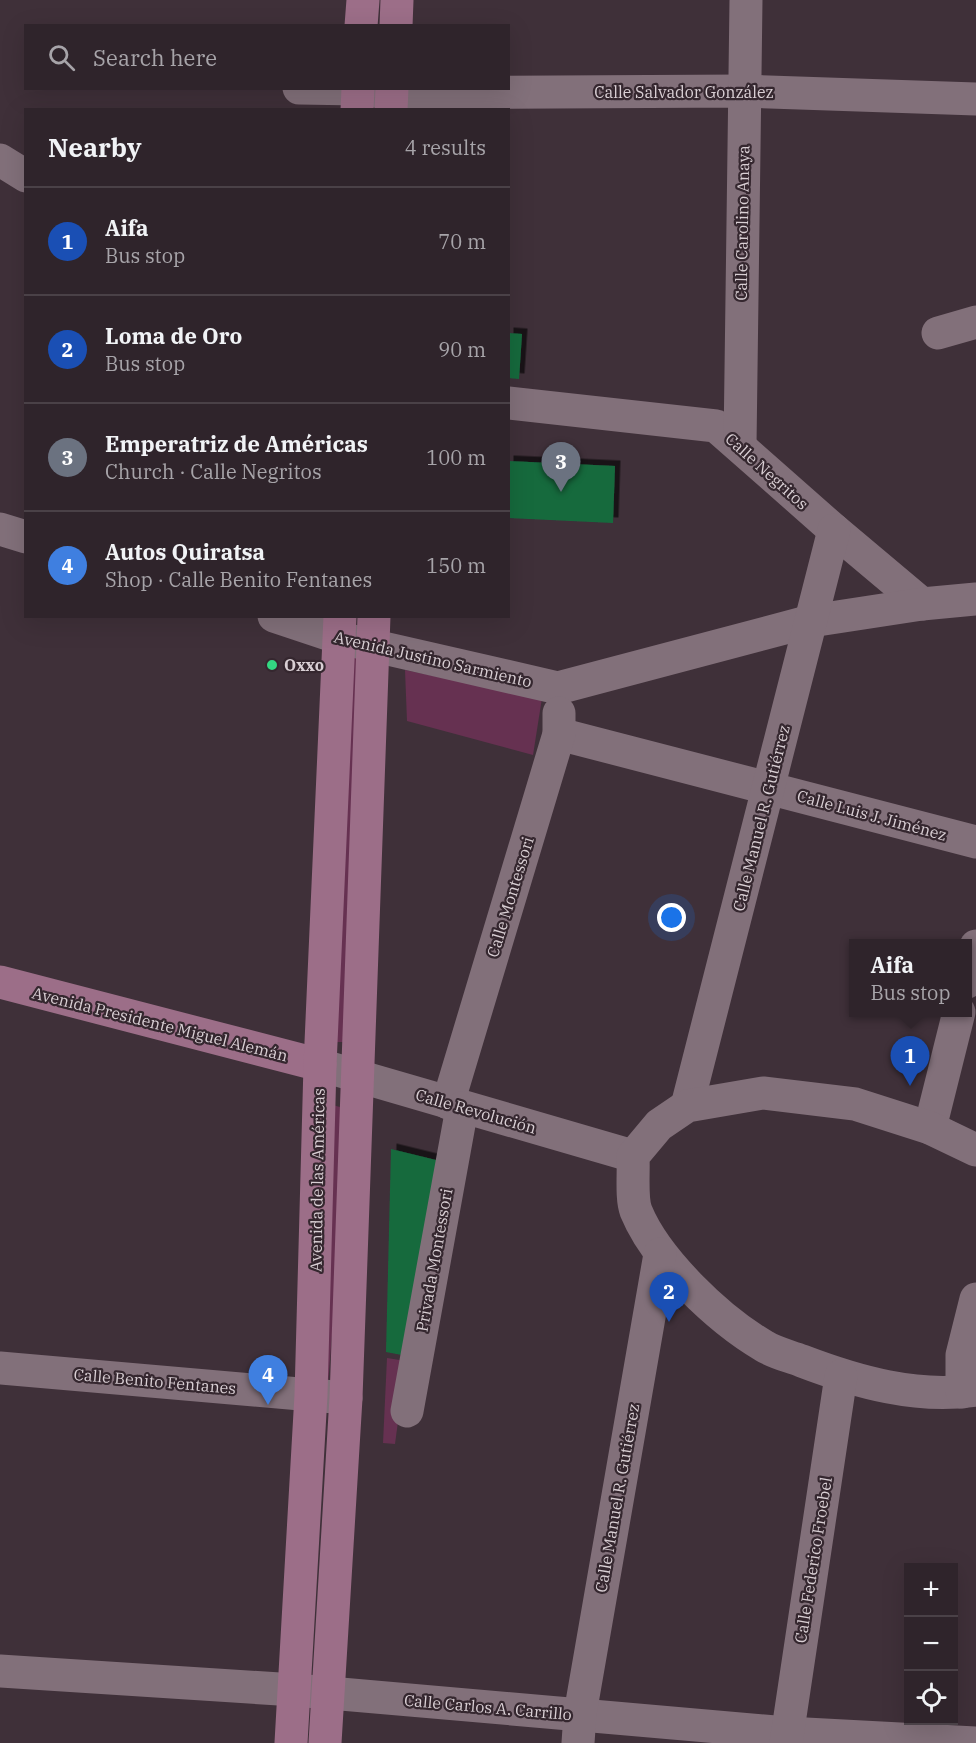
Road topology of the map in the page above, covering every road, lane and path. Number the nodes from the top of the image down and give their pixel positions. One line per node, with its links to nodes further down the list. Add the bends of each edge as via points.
1 (363, 0): 4 (main road)
2 (397, 0): 5 (main road)
3 (746, 0): 8 (street, Calle Carolino Anaya)
4 (362, 24)
5 (396, 24)
6 (358, 90): 11 (main road)
7 (362, 90): 9 (street, Calle Salvador González)
8 (743, 91): 9 (street, Calle Salvador González); 10 (street, Calle Salvador González); 17 (street, Calle Carolino Anaya)
9 (391, 97)
10 (976, 99)
11 (357, 108)
12 (0, 160): 13 (street)
13 (24, 175)
14 (976, 322): 15 (street)
15 (938, 333)
16 (510, 403): 17 (street, Calle Negritos, via 716,426)
17 (740, 445): 19 (street, Calle Negritos)
18 (0, 529): 20 (street)
19 (834, 530): 22 (street, Calle Negritos); 24 (street, Calle Manuel R. Gutiérrez)
20 (24, 536)
21 (976, 599): 22 (street)
22 (922, 604): 24 (street)
23 (286, 618): 25 (street, Avenida Justino Sarmiento)
24 (811, 621): 27 (street); 29 (street, Calle Manuel R. Gutiérrez)
25 (340, 627): 26 (street, Avenida Justino Sarmiento); 35 (main road, Avenida de las Américas)
26 (374, 630): 27 (street, Avenida Justino Sarmiento); 36 (main road)
27 (558, 688): 28 (street, Calle Montessori)
28 (559, 734): 29 (street, Calle Luis J. Jiménez); 37 (street, Calle Montessori)
29 (769, 789): 30 (street, Calle Luis J. Jiménez); 38 (street, Calle Manuel R. Gutiérrez)
30 (976, 842)
31 (976, 946): 32 (street)
32 (972, 962)
33 (0, 982): 35 (main road, Avenida Presidente Miguel Alemán)
34 (958, 1017): 39 (street)
35 (320, 1065): 36 (street, Calle Revolución); 47 (main road, Avenida de las Américas)
36 (357, 1077): 37 (street, Calle Revolución); 48 (main road)
37 (455, 1105): 41 (street, Calle Revolución); 49 (street, Privada Montessori)
38 (687, 1106): 39 (street, via 763,1093 855,1104); 41 (street, via 659,1125)
39 (930, 1128): 40 (street)
40 (976, 1150)
41 (633, 1156): 42 (street, via 635,1209)
42 (660, 1254): 45 (street, via 714,1310 764,1347); 53 (street, Calle Manuel R. Gutiérrez)
43 (976, 1299): 46 (street, via 962,1355)
44 (0, 1368): 47 (street, Calle Benito Fentanes)
45 (841, 1376): 46 (street, via 903,1390); 54 (street, Calle Federico Froebel)
46 (969, 1391)
47 (311, 1395): 48 (street, Calle Benito Fentanes); 51 (main road, Avenida de las Américas)
48 (346, 1398): 52 (main road)
49 (407, 1412)
50 (0, 1671): 51 (street, Calle Carlos A. Carrillo)
51 (294, 1690): 52 (street, Calle Carlos A. Carrillo); 55 (main road, Avenida de las Américas)
52 (327, 1694): 53 (street, Calle Carlos A. Carrillo); 56 (main road)
53 (579, 1729): 54 (street, Calle Carlos A. Carrillo)
54 (787, 1738): 57 (street, Calle Carlos A. Carrillo)
55 (291, 1743)
56 (325, 1743)
57 (976, 1743)

